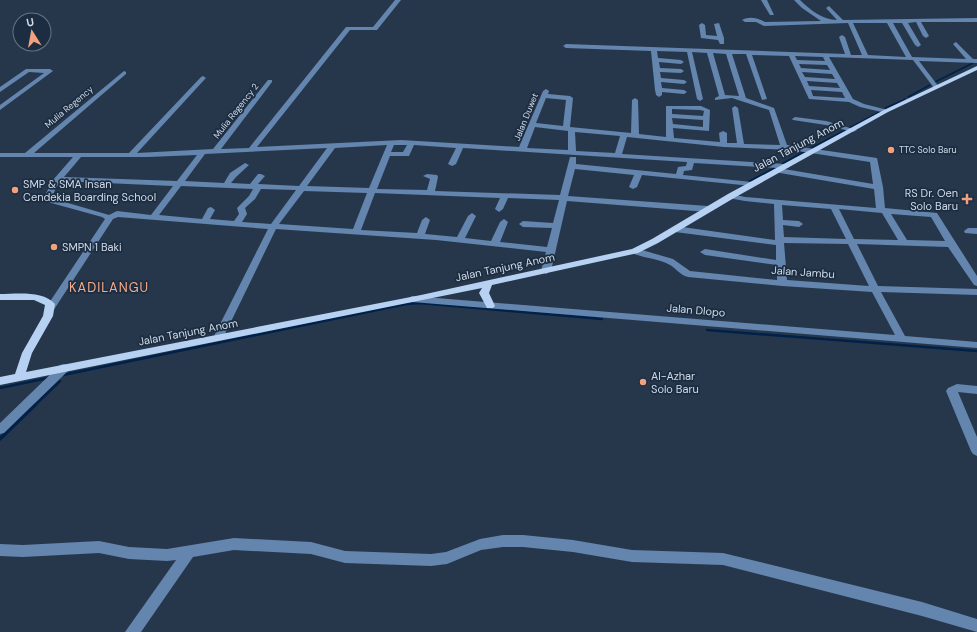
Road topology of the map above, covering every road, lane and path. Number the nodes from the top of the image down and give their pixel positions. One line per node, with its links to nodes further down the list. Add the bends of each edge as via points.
1 (398, 0): 82 (street, via 375,29 348,28)
2 (764, 0): 5 (street)
3 (797, 0): 10 (street)
4 (829, 8): 16 (street)
5 (772, 14)
6 (745, 20): 14 (street)
7 (977, 20): 9 (street)
8 (904, 21): 9 (street); 11 (street); 32 (street)
9 (918, 21): 18 (street)
10 (827, 22): 14 (street); 16 (street)
11 (850, 22): 16 (street); 30 (street)
12 (890, 23): 31 (street)
13 (717, 24): 19 (street)
14 (781, 24): 17 (street)
15 (702, 25): 19 (street, via 703,37)
16 (839, 29): 29 (street)
17 (786, 31)
18 (926, 36)
19 (721, 38): 25 (street)
20 (956, 44): 38 (street)
21 (566, 46): 22 (street)
22 (654, 49): 23 (street); 33 (street)
23 (689, 50): 24 (street); 57 (street)
24 (709, 51): 25 (street); 56 (street, via 719,98)
25 (726, 52): 26 (street); 56 (street)
26 (749, 53): 27 (street); 58 (street)
27 (791, 54): 28 (street); 36 (street)
28 (825, 55): 29 (street); 37 (street)
29 (849, 57): 30 (street)
30 (866, 57): 31 (street)
31 (912, 59): 32 (street); 39 (street)
32 (924, 59): 34 (street)
33 (656, 60): 35 (street); 40 (street)
34 (941, 60): 38 (street); 39 (street)
35 (681, 62)
36 (794, 62): 37 (street); 41 (street)
37 (830, 63): 43 (street)
38 (975, 63): 51 (main road, Jalan Tanjung Anom)
39 (923, 69): 51 (street)
40 (657, 70): 42 (street); 47 (street)
41 (799, 70): 43 (street); 46 (street)
42 (681, 71)
43 (835, 72): 48 (street)
44 (124, 73): 91 (street, Mulia Regency)
45 (203, 78): 93 (street)
46 (802, 79): 48 (street); 52 (street)
47 (658, 80): 50 (street); 55 (street, via 658,93)
48 (840, 81): 54 (street)
49 (270, 82): 84 (street, Mulia Regency 2)
50 (684, 82)
51 (936, 87): 63 (main road, Jalan Tanjung Anom)
52 (806, 88): 54 (street); 60 (street, via 811,99)
53 (0, 90): 61 (street, via 28,70 50,71)
54 (845, 90): 60 (street)
55 (684, 92)
56 (742, 98): 80 (street, via 773,110)
57 (700, 99)
58 (764, 99)
59 (635, 100): 71 (street)
60 (850, 100): 63 (street, via 862,106)
61 (0, 108)
62 (735, 108): 79 (street)
63 (886, 111): 68 (main road, Jalan Tanjung Anom)
64 (795, 119): 68 (street)
65 (532, 125): 67 (street); 67 (street, Jalan Duwet, via 545,93 570,98); 83 (street, Jalan Duwet)
66 (670, 126): 66 (street, via 669,116 707,118 705,129); 72 (street)
67 (568, 128): 70 (street); 88 (street)
68 (853, 130): 86 (main road, Jalan Tanjung Anom)
69 (723, 132): 77 (street)
70 (624, 134): 71 (street); 94 (street)
71 (635, 135): 72 (street, via 647,134)
72 (670, 139): 77 (street)
73 (391, 143): 74 (street); 78 (street); 89 (street)
74 (410, 143): 76 (street); 89 (street, via 406,154)
75 (552, 143): 85 (street)
76 (460, 145): 81 (street); 97 (street)
77 (724, 145): 79 (street)
78 (332, 146): 82 (street); 113 (street)
79 (740, 146): 80 (street)
80 (784, 146): 86 (street)
81 (500, 148): 83 (street); 95 (street)
82 (251, 150): 84 (street)
83 (522, 150): 85 (street)
84 (216, 151): 87 (street)
85 (553, 151): 88 (street)
86 (812, 151): 100 (main road, Jalan Tanjung Anom); 112 (street, via 874,160)
87 (203, 152): 93 (street); 106 (street)
88 (572, 153): 94 (street); 99 (street)
89 (387, 154): 114 (street)
90 (0, 155): 91 (street)
91 (27, 155): 92 (street)
92 (79, 155): 93 (street); 105 (street)
93 (131, 155)
94 (618, 156): 96 (street)
95 (496, 157)
96 (691, 161): 100 (street); 104 (street, via 689,168 681,169)
97 (452, 164)
98 (245, 165): 108 (street)
99 (572, 166): 101 (street); 119 (street)
100 (781, 168): 107 (main road, Jalan Tanjung Anom); 112 (street)
101 (639, 172): 104 (street); 111 (street)
102 (261, 176): 109 (street)
103 (427, 176): 115 (street, via 434,177)
104 (679, 176): 107 (street)
105 (59, 180): 106 (street); 127 (street, via 47,199)
106 (178, 184): 108 (street); 128 (street)
107 (752, 184): 118 (main road, Jalan Tanjung Anom)
108 (226, 185): 109 (street)
109 (255, 186): 113 (street); 133 (street, via 252,197 241,208 243,214)
110 (526, 186): 117 (street)
111 (633, 187)
112 (879, 187): 125 (street)
113 (301, 188): 114 (street); 137 (street)
114 (372, 190): 115 (street); 139 (street)
115 (431, 192): 116 (street)
116 (505, 196): 117 (street); 122 (street)
117 (524, 196): 119 (street)
118 (731, 196): 120 (street); 123 (main road, Jalan Tanjung Anom)
119 (562, 198): 123 (street); 136 (street)
120 (778, 202): 121 (street); 132 (street)
121 (834, 207): 125 (street); 143 (street)
122 (499, 209)
123 (708, 209): 138 (main road, Jalan Tanjung Anom)
124 (211, 210): 130 (street)
125 (883, 211): 144 (street); 145 (street, via 934,215)
126 (472, 216): 141 (street)
127 (109, 218): 128 (street, via 117,214); 160 (street)
128 (153, 218): 130 (street)
129 (426, 220): 140 (street)
130 (204, 222): 133 (street)
131 (504, 222): 146 (street)
132 (779, 222): 135 (street); 142 (street)
133 (237, 223): 137 (street)
134 (523, 224): 136 (street)
135 (799, 224)
136 (556, 226): 147 (street)
137 (273, 227): 139 (street); 161 (street)
138 (675, 229): 142 (street); 148 (main road, Jalan Tanjung Anom)
139 (356, 232): 140 (street)
140 (420, 236): 141 (street)
141 (460, 240): 146 (street)
142 (779, 241): 143 (street); 150 (street)
143 (852, 242): 144 (street); 155 (street)
144 (905, 244): 145 (street)
145 (951, 244): 153 (street)
146 (494, 245): 147 (street)
147 (551, 250): 151 (street)
148 (635, 251): 151 (main road, Jalan Tanjung Anom); 152 (street, Jalan Jambu, via 673,262 681,271 688,274)
149 (705, 252): 150 (street)
150 (780, 263): 152 (street)
151 (546, 271): 154 (main road, Jalan Tanjung Anom)
152 (782, 283): 155 (street, Jalan Jambu)
153 (977, 283)
154 (488, 284): 158 (main road, Jalan Tanjung Anom); 159 (main road, via 484,293)
155 (875, 289): 156 (street, Jalan Jambu); 162 (street)
156 (977, 292)
157 (0, 297): 160 (main road, via 42,299 50,304)
158 (412, 299): 159 (street, Jalan Dlopo); 161 (main road, Jalan Tanjung Anom)
159 (490, 306): 162 (street, Jalan Dlopo)
160 (50, 309): 165 (main road, via 27,353)
161 (218, 338): 164 (main road, Jalan Tanjung Anom)
162 (902, 339): 163 (street, Jalan Dlopo)
163 (977, 345)
164 (59, 374): 165 (main road, Jalan Tanjung Anom); 168 (street)
165 (20, 378): 166 (main road, Jalan Tanjung Anom)
166 (0, 381)
167 (977, 390): 169 (street, via 956,388 952,391)
168 (0, 430)
169 (977, 451)
170 (0, 550): 171 (street, via 99,547 144,555)
171 (189, 552): 172 (street, via 234,544 311,548 345,557 431,560 447,558 480,545 516,541 573,546 632,556 723,559); 173 (street)
172 (977, 626)
173 (132, 632)

